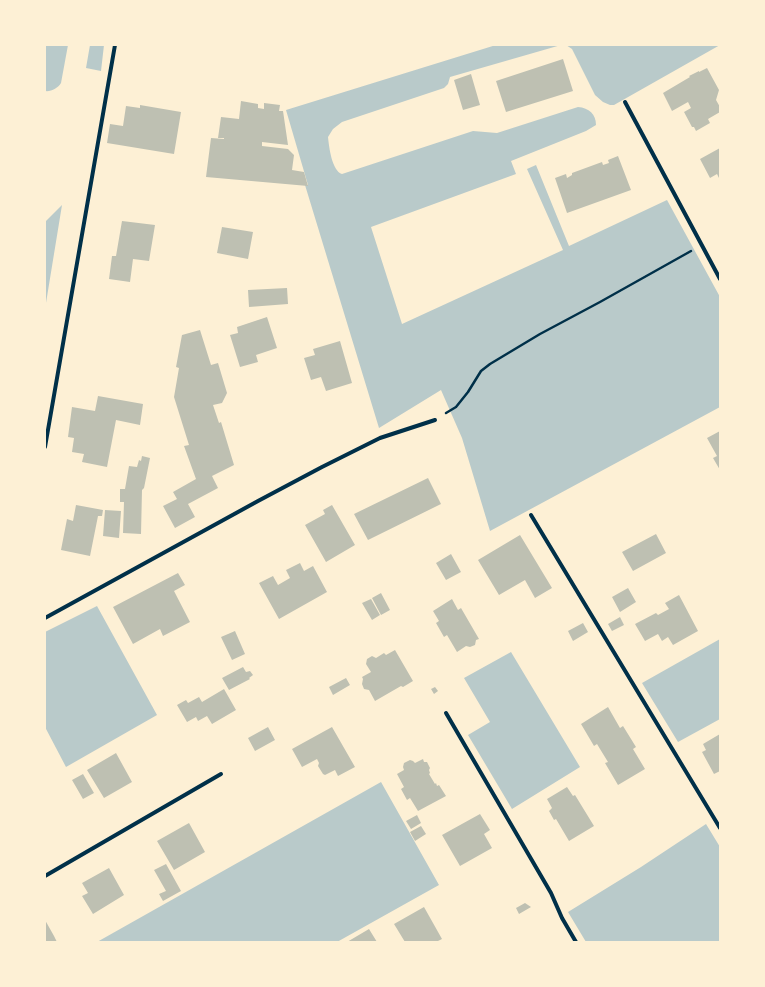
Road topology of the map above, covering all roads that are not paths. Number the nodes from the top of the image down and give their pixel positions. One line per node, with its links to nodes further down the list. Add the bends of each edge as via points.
1 (114, 45): 5 (street)
2 (625, 102): 3 (street)
3 (720, 279)
4 (435, 420): 7 (street, via 380,438 322,467)
5 (45, 447)
6 (531, 515): 10 (street)
7 (45, 618)
8 (446, 713): 12 (street, via 551,893 559,914)
9 (221, 774): 11 (street)
10 (720, 828)
11 (45, 876)
12 (576, 942)

